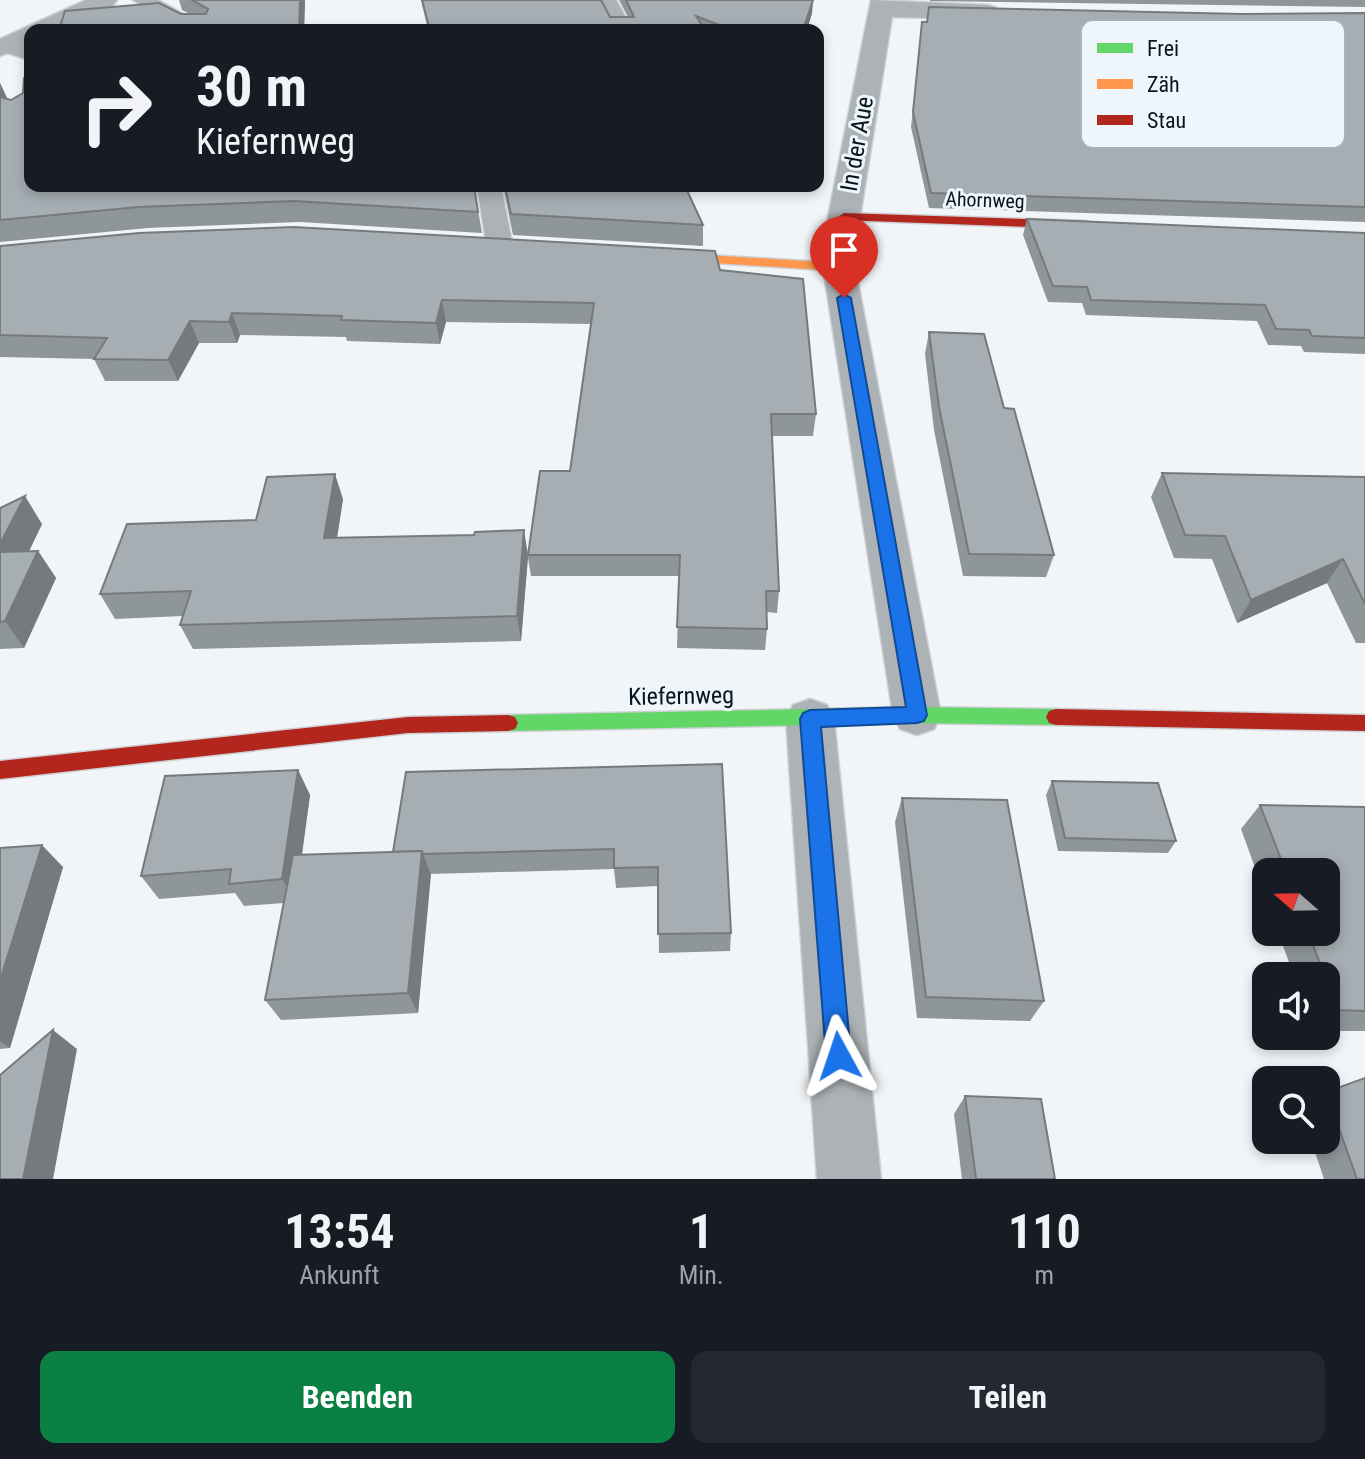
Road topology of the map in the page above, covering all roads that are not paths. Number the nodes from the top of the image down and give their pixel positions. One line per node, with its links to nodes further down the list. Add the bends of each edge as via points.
1 (105, 0): 6 (street)
2 (143, 0): 7 (lane)
3 (606, 0): 8 (lane)
4 (882, 5): 5 (street); 13 (street, In der Aue)
5 (1005, 13)
6 (52, 24)
7 (190, 24)
8 (620, 24)
9 (24, 37): 10 (street)
10 (2, 47): 11 (lane)
11 (24, 52)
12 (490, 192): 15 (lane)
13 (844, 217): 14 (street, Ahornweg); 17 (street, In der Aue)
14 (1112, 226)
15 (500, 248)
16 (639, 255): 17 (street)
17 (839, 267): 18 (street, In der Aue)
18 (917, 715): 19 (street, Kiefernweg); 20 (street, Kiefernweg)
19 (810, 719): 21 (street, Kiefernweg, via 408,725); 22 (street)
20 (1365, 723)
21 (0, 770)
22 (849, 1179)

